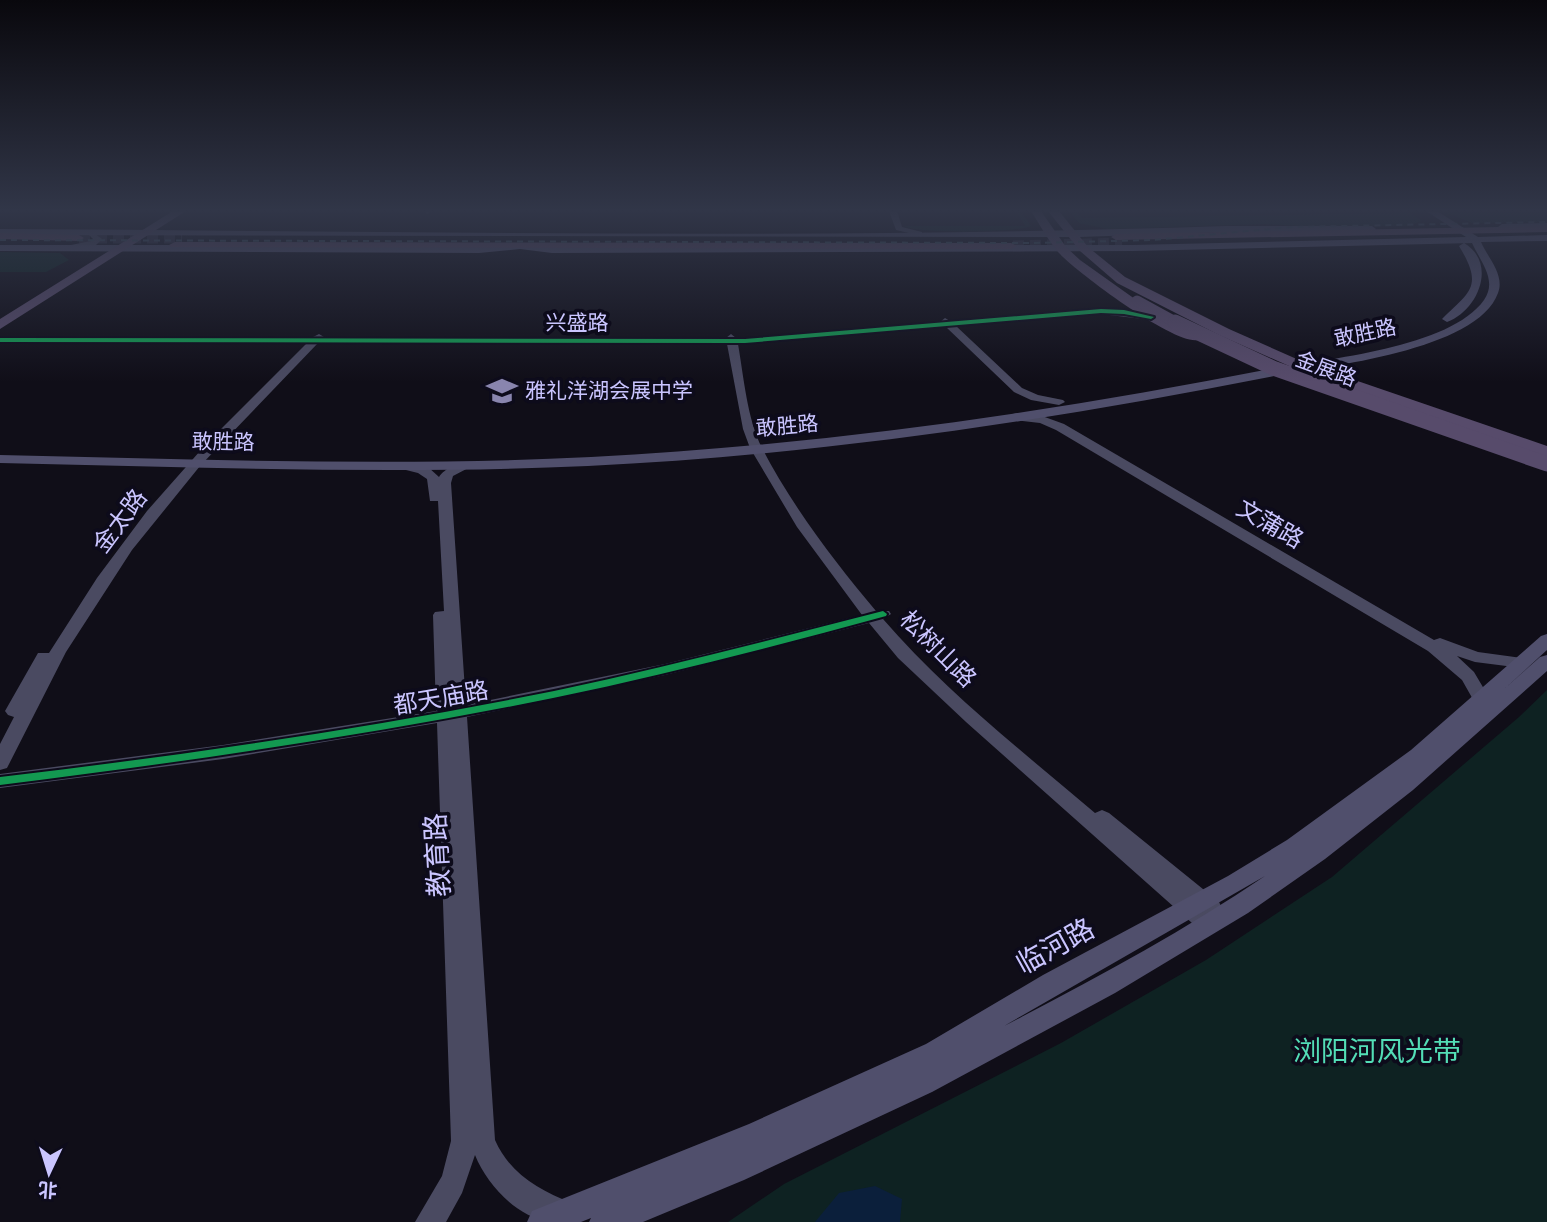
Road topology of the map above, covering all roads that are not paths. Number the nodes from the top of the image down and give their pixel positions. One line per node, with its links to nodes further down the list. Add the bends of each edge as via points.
1 (75, 268): 9 (main road)
2 (91, 268): 12 (main road)
3 (1085, 268): 6 (main road, 金展路)
4 (1102, 268): 7 (main road, 金展路)
5 (1491, 268): 16 (main road, 敢胜路, via 1494,281 1488,304 1444,335)
6 (1104, 281): 7 (main road, 金展路); 8 (main road, 金展路)
7 (1119, 286): 8 (main road, 金展路); 10 (main road, 金展路); 11 (street, 兴盛路, via 1115,303 1096,309); 16 (main road, 金展路)
8 (1143, 300): 22 (main road, bridge, via 1286,366); 25 (main road, bridge, via 1200,336 1273,368)
9 (0, 315)
10 (1152, 317): 11 (street, 兴盛路, via 1101,311); 17 (main road, 金展路)
11 (943, 323): 15 (street, 兴盛路); 18 (street, via 1018,390); 19 (street, via 1009,391)
12 (0, 325)
13 (0, 337): 14 (street, 兴盛路)
14 (314, 339): 15 (street, 兴盛路); 24 (street, 金太路)
15 (735, 339): 20 (street, 松树山路)
16 (1297, 364): 17 (main road, 敢胜路); 22 (main road, 金展路)
17 (1268, 369): 18 (main road, 敢胜路); 28 (main road, 金展路)
18 (1063, 405): 19 (main road, 敢胜路); 31 (street, 文蒲路, via 1061,418 1069,426 1442,644 1475,657)
19 (1014, 408): 20 (main road, 敢胜路, via 883,438); 32 (street, 文蒲路, via 1060,427 1434,648 1463,670)
20 (760, 447): 24 (main road, 敢胜路, via 561,455); 26 (main road, 敢胜路); 29 (street, 松树山路, via 804,527)
21 (0, 450): 24 (main road, 敢胜路)
22 (1547, 454)
23 (0, 459): 24 (main road, 敢胜路)
24 (196, 459): 27 (main road, 敢胜路); 34 (street, 金太路, via 140,519 61,627); 35 (street, 金太路, via 148,518 74,625)
25 (1547, 464)
26 (468, 465): 27 (main road, 敢胜路); 33 (street, 教育路, via 447,474 444,483)
27 (407, 466): 33 (street, 教育路, via 423,470 434,482)
28 (1547, 469)
29 (875, 612): 33 (street, 都天庙路, via 644,676); 38 (street, 松树山路, via 904,654 972,718)
30 (1547, 640): 31 (main road, 临河路)
31 (1534, 662): 32 (main road, 临河路); 38 (main road, 临河路, via 1370,813 1316,854)
32 (1481, 699): 38 (main road, 临河路, via 1418,755 1295,846 1236,883)
33 (451, 711): 36 (street, 都天庙路); 37 (street, 都天庙路, via 216,755); 39 (street, 教育路, via 482,1140 508,1185); 40 (street, 教育路, via 464,1141 453,1185)
34 (0, 739)
35 (0, 763)
36 (0, 773)
37 (0, 781)
38 (1205, 912): 39 (main road, 临河路, via 1052,983 936,1053 756,1136); 41 (main road, 临河路, via 1068,1007 940,1074)
39 (554, 1218)
40 (429, 1222)
41 (605, 1222)

